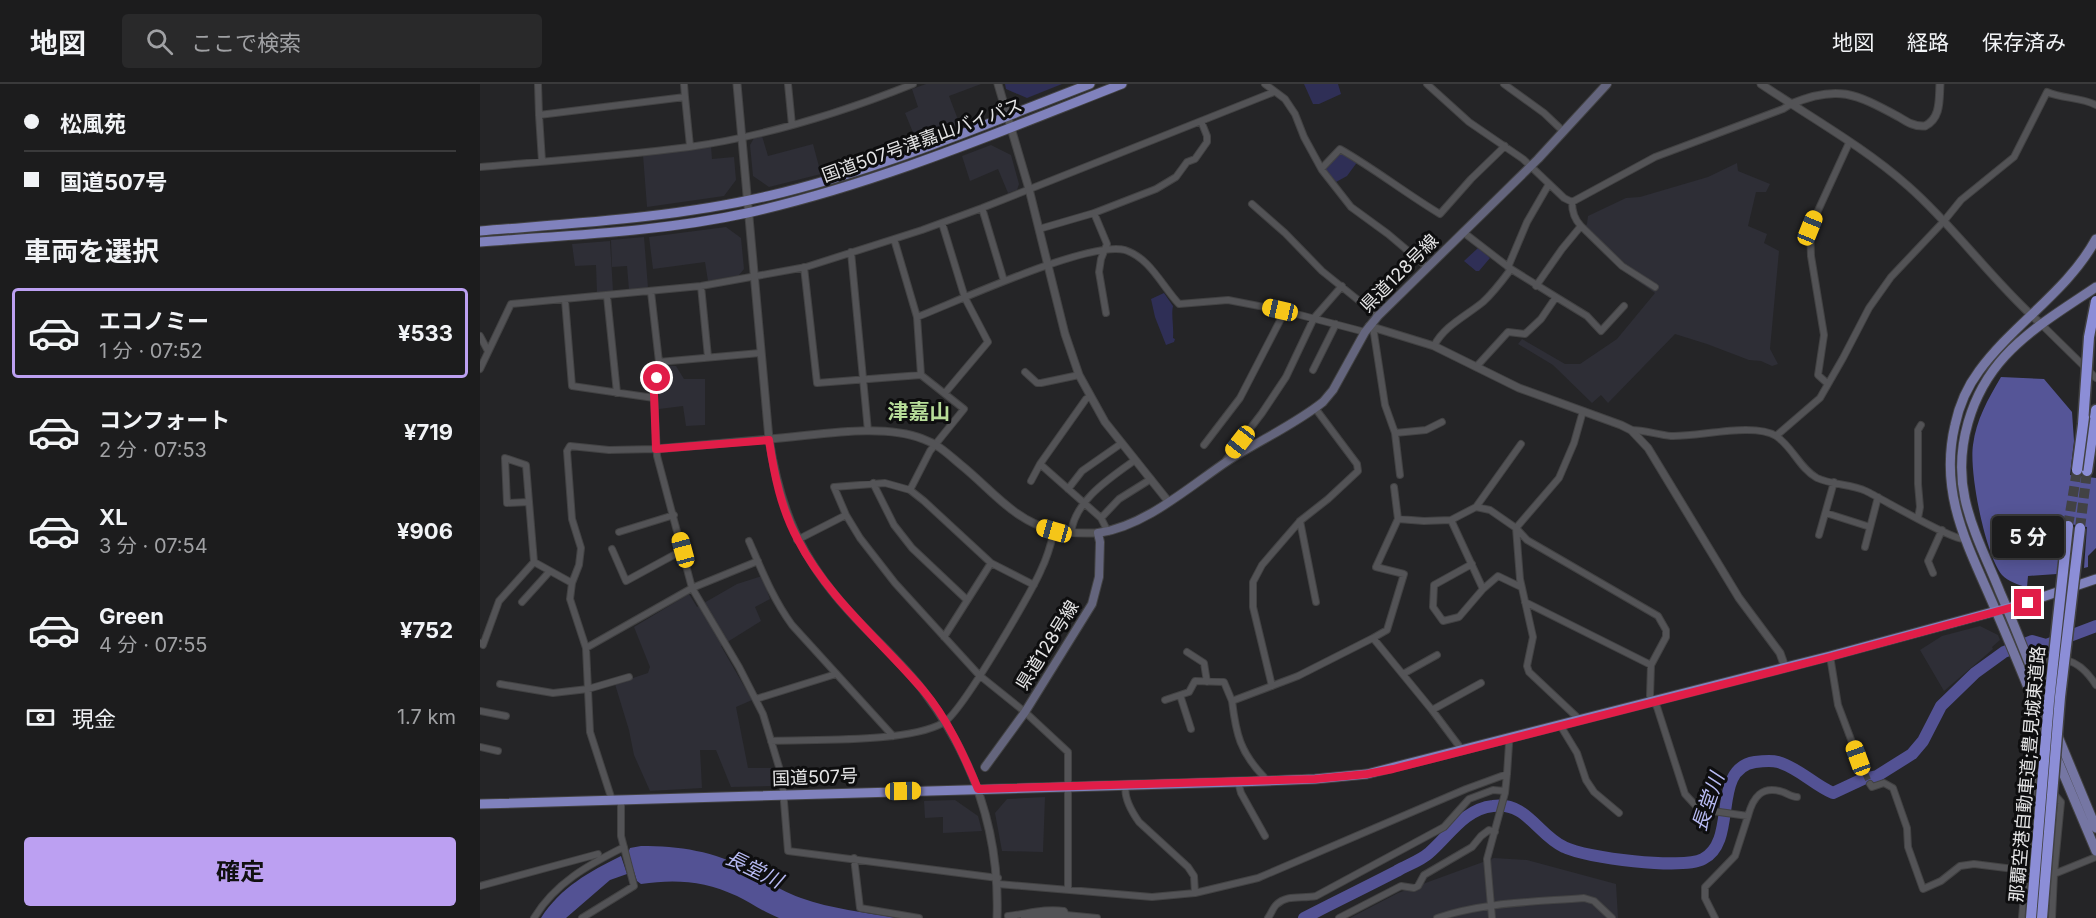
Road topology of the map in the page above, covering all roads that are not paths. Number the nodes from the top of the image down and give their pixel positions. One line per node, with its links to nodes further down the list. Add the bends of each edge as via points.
1 (538, 84): 19 (street)
2 (684, 84): 16 (street)
3 (737, 84): 25 (street)
4 (788, 84): 22 (street)
5 (913, 84): 22 (street)
6 (998, 84): 20 (street)
7 (1090, 84): 20 (highway, 国道507号津嘉山バイパス)
8 (1122, 84): 23 (highway, 国道507号津嘉山バイパス)
9 (1265, 84): 15 (street)
10 (1427, 84): 28 (street, via 1457,113)
11 (1504, 84): 24 (street)
12 (1607, 84): 24 (main road, 県道128号線)
13 (1761, 84): 17 (street)
14 (1940, 84): 17 (street, via 1935,118 1925,126 1912,124 1855,94 1837,90 1811,94)
15 (1274, 92): 21 (street); 32 (street, via 1285,99 1295,114)
16 (685, 97): 19 (street); 27 (street)
17 (1791, 104): 26 (street); 36 (street, via 1655,157)
18 (2096, 105): 41 (street, via 2047,92 2014,157 1961,200)
19 (539, 115): 29 (street)
20 (1007, 116): 23 (street); 35 (highway, 国道507号津嘉山バイパス, via 873,167)
21 (1201, 121): 34 (street); 40 (street, via 1207,142 1176,177)
22 (792, 125): 25 (street)
23 (1010, 128): 34 (street); 39 (highway, 国道507号津嘉山バイパス, via 876,179)
24 (1564, 132): 30 (main road, 県道128号線)
25 (741, 137): 27 (street); 35 (street)
26 (1849, 143): 41 (street, via 1880,163); 94 (street, via 1810,228 1824,335 1818,375)
27 (690, 146): 29 (street)
28 (1505, 146): 30 (street); 32 (street, via 1440,214 1340,149)
29 (542, 161): 31 (street)
30 (1531, 166): 33 (street); 46 (main road, 県道128号線)
31 (480, 167)
32 (1322, 168): 54 (street, via 1351,207)
33 (1549, 184): 36 (street); 55 (street, via 1527,222)
34 (1029, 189): 38 (street); 44 (street)
35 (747, 201): 39 (street); 45 (highway, 国道507号津嘉山バイパス, via 637,217)
36 (1572, 202): 43 (street)
37 (1252, 204): 59 (street)
38 (982, 208): 42 (street); 57 (street)
39 (748, 213): 49 (highway, 国道507号津嘉山バイパス, via 646,228); 56 (street)
40 (1094, 213): 44 (street); 50 (street, via 1107,244)
41 (1944, 221): 74 (street); 94 (street, via 1869,308)
42 (942, 223): 47 (street); 66 (street)
43 (1581, 226): 60 (street); 61 (street, via 1622,266)
44 (1039, 229): 52 (street)
45 (480, 231)
46 (1463, 232): 54 (main road, 県道128号線); 55 (street)
47 (894, 239): 51 (street); 72 (street)
48 (2096, 239): 74 (main road, via 2064,285)
49 (480, 242)
50 (1104, 251): 52 (street); 70 (street, via 1124,250 1145,260 1179,304 1228,300); 71 (street, via 1099,272)
51 (850, 252): 53 (street); 93 (street)
52 (1049, 264): 57 (street); 91 (street)
53 (804, 267): 56 (street); 93 (street, via 817,383)
54 (1427, 267): 73 (main road, 県道128号線)
55 (1509, 268): 60 (street); 80 (street, via 1497,288 1446,329)
56 (753, 277): 58 (street); 83 (street)
57 (1004, 281): 66 (street)
58 (701, 286): 63 (street); 84 (street)
59 (1342, 286): 73 (street); 75 (street)
60 (1536, 286): 65 (street)
61 (1655, 287)
62 (2096, 287): 77 (main road)
63 (651, 291): 64 (street); 85 (street)
64 (607, 296): 67 (street); 95 (street)
65 (1556, 297): 69 (street, via 1587,316 1601,331); 86 (street, via 1525,334 1508,332)
66 (965, 298): 72 (street); 96 (street, via 988,342)
67 (565, 300): 82 (street, via 511,304); 95 (street, via 572,386)
68 (2096, 301): 101 (highway, bridge, via 2090,337)
69 (1624, 306)
70 (1285, 311): 75 (street); 112 (street, via 1240,398)
71 (1106, 313)
72 (917, 316): 90 (street)
73 (1378, 316): 78 (main road, 県道128号線)
74 (2031, 316): 77 (street); 150 (main road, via 1978,373 1957,416 1950,469 1952,498)
75 (1314, 318): 76 (street); 116 (street, via 1280,386)
76 (1336, 324): 78 (street); 88 (street)
77 (2041, 324): 92 (street); 172 (main road, via 2005,356 1982,387 1972,408 1962,457 1970,518)
78 (1369, 329): 80 (street); 99 (main road, 県道128号線, via 1330,395); 106 (street, via 1384,405)
79 (480, 336): 82 (street)
80 (1434, 346): 86 (street)
81 (2096, 350): 101 (highway, bridge)
82 (488, 351): 87 (street)
83 (760, 353): 84 (street); 108 (street)
84 (708, 357): 85 (street)
85 (660, 362): 98 (street)
86 (1476, 367): 100 (street, via 1519,388)
87 (480, 369)
88 (1313, 370)
89 (1025, 372): 91 (street, via 1037,383)
90 (921, 375): 93 (street); 96 (street)
91 (1079, 375): 97 (street)
92 (2096, 378)
93 (863, 381): 105 (street)
94 (1828, 384): 107 (street, via 1815,403)
95 (617, 393): 98 (street)
96 (945, 393): 110 (street, via 964,409)
97 (1090, 397): 109 (street); 115 (street)
98 (654, 398): 113 (street)
99 (1315, 408): 116 (main road, 県道128号線); 137 (street, via 1357,464 1358,471)
100 (1583, 411): 104 (street); 141 (street, via 1559,478)
101 (2092, 417): 117 (highway, bridge)
102 (1442, 422): 106 (street, via 1426,430)
103 (1921, 425): 135 (street)
104 (1631, 430): 107 (street, via 1668,436 1753,430); 183 (street, via 1648,448 1738,598 1780,653)
105 (868, 431): 108 (street); 110 (street, via 906,434)
106 (1395, 433): 118 (street)
107 (1776, 436): 121 (street, via 1817,477)
108 (769, 440): 113 (street); 151 (street, via 775,476)
109 (1122, 443): 114 (street); 124 (street, via 1082,471)
110 (935, 444): 125 (street); 144 (street, via 1018,515)
111 (1521, 444): 130 (street)
112 (1204, 446)
113 (656, 449): 132 (street); 163 (street, via 570,446 567,451 572,519 581,548)
114 (1135, 460): 119 (street); 129 (street)
115 (1040, 464): 120 (street); 124 (street)
116 (1222, 465): 127 (main road, 県道128号線)
117 (2082, 470)
118 (1400, 475)
119 (1151, 479): 127 (street); 134 (street, via 1119,499)
120 (1031, 481)
121 (1834, 482): 126 (street); 131 (street)
122 (873, 483): 125 (street); 133 (street, via 834,486); 168 (street, via 894,525 912,548)
123 (1394, 487): 136 (street)
124 (1068, 489): 129 (street)
125 (910, 490): 158 (street)
126 (1878, 497): 135 (street); 140 (street)
127 (1168, 501): 146 (main road, 県道128号線)
128 (529, 502): 128 (street, via 507,502 506,458 526,465); 157 (street)
129 (1084, 504): 134 (street); 147 (street, via 1074,516)
130 (1476, 507): 138 (street); 141 (street, via 1490,510)
131 (1826, 513): 140 (street); 149 (street)
132 (674, 515): 143 (street); 155 (street)
133 (846, 515): 151 (street); 174 (street, via 876,560)
134 (1101, 518): 146 (street)
135 (1917, 518): 145 (street)
136 (1398, 519): 138 (street); 175 (street, via 1376,567 1404,574 1387,630)
137 (1300, 520): 170 (street); 192 (street, via 1262,565 1253,582 1253,606)
138 (1451, 520): 159 (street)
139 (2068, 526): 259 (highway, 那覇空港自動車道;豊見城東道路, bridge)
140 (1870, 527): 153 (street)
141 (1516, 528): 165 (street); 182 (street, via 1527,540 1658,616 1666,637)
142 (2080, 528): 260 (highway, 那覇空港自動車道;豊見城東道路, bridge, via 2060,697)
143 (619, 531)
144 (1054, 531): 147 (street); 164 (street)
145 (1942, 531): 150 (street); 161 (street, via 1928,561)
146 (1108, 532): 148 (main road, 県道128号線)
147 (1071, 533): 148 (street)
148 (1098, 533): 201 (main road, 県道128号線, via 1099,577 1092,604)
149 (1819, 535)
150 (1964, 539): 173 (main road)
151 (797, 540): 204 (street, via 846,608 924,691)
152 (749, 541): 156 (street)
153 (1865, 548)
154 (612, 549): 155 (street, via 626,581)
155 (683, 550): 166 (street)
156 (758, 561): 166 (street); 184 (street, via 780,609)
157 (534, 562): 160 (street); 176 (street, via 499,601 483,645)
158 (991, 563): 164 (street); 168 (street)
159 (1472, 564): 167 (street); 167 (street, via 1434,585 1433,607 1443,621 1459,617)
160 (550, 571): 163 (street); 169 (street)
161 (1933, 573)
162 (2096, 579): 172 (highway, 国道507号)
163 (572, 583): 177 (street, via 570,599)
164 (1034, 585): 186 (street)
165 (1521, 587): 167 (street, via 1498,576); 171 (street)
166 (692, 588): 177 (street); 195 (street)
167 (1483, 589)
168 (967, 600): 174 (street)
169 (522, 602)
170 (1316, 602)
171 (1525, 602): 182 (street); 203 (street, via 1533,637 1529,672)
172 (2007, 609): 173 (highway, 国道507号); 181 (main road)
173 (1996, 611): 180 (highway, 国道507号); 233 (main road)
174 (944, 637): 186 (street)
175 (1373, 638): 185 (street); 192 (street)
176 (480, 643)
177 (586, 648): 193 (street)
178 (1187, 652): 188 (street, via 1204,663)
179 (1437, 655): 185 (street)
180 (1830, 657): 183 (highway, 国道507号); 213 (street, via 1838,705)
181 (2029, 662): 191 (street, via 2074,662); 229 (main road)
182 (1651, 665): 198 (street, via 1650,696)
183 (1785, 667): 198 (highway, 国道507号)
184 (836, 674): 195 (street); 207 (street)
185 (1403, 674): 199 (street)
186 (979, 675): 201 (street); 204 (street)
187 (629, 677): 193 (street)
188 (1207, 681): 194 (street, via 1195,681 1189,692); 197 (street, via 1224,682)
189 (1481, 683): 199 (street)
190 (500, 684): 193 (street, via 553,693)
191 (2096, 685)
192 (1272, 686): 197 (street)
193 (588, 689): 225 (street, via 590,732)
194 (1180, 695): 196 (street); 206 (street)
195 (756, 699): 209 (street)
196 (1165, 700)
197 (1232, 701): 216 (street, via 1241,747)
198 (1654, 701): 203 (highway, 国道507号); 228 (street, via 1686,794 1695,805)
199 (1432, 710): 211 (street)
200 (480, 711): 202 (street)
201 (1025, 712): 214 (main road, 県道128号線); 220 (street, via 1068,752)
202 (506, 716)
203 (1580, 720): 205 (highway, 国道507号)
204 (946, 722): 207 (street); 221 (street)
205 (1560, 725): 208 (highway, 国道507号); 227 (street, via 1594,792)
206 (1191, 729)
207 (893, 736): 209 (street)
208 (1507, 739): 211 (highway, 国道507号); 215 (street)
209 (771, 741): 223 (street)
210 (480, 747): 212 (street)
211 (1462, 750): 216 (highway, 国道507号, via 1367,774)
212 (498, 751)
213 (1858, 758)
214 (985, 768)
215 (1507, 774): 222 (street); 242 (street, via 1258,878)
216 (1264, 781): 217 (highway, 国道507号)
217 (1238, 782): 219 (highway, 国道507号); 231 (street)
218 (1870, 784): 237 (street, via 1872,787 1884,783 1893,788 1923,889 1960,866)
219 (1126, 785): 220 (highway, 国道507号); 242 (street, via 1124,790 1138,822 1188,867 1194,876)
220 (1067, 786): 221 (highway, 国道507号); 241 (street)
221 (978, 789): 223 (highway, 国道507号); 239 (street, via 990,827)
222 (1505, 792): 230 (street); 252 (street, via 1493,790 1469,799 1444,827 1316,896 1297,895 1276,904)
223 (783, 795): 225 (highway, 国道507号); 236 (street, via 788,851)
224 (1797, 797): 228 (street, via 1769,790 1758,794)
225 (616, 800): 226 (highway, 国道507号); 232 (street)
226 (480, 804)
227 (1619, 813)
228 (1748, 816): 257 (street, via 1735,856 1705,887 1705,898)
229 (2096, 828)
230 (1495, 830): 243 (street, via 1487,859); 253 (street, via 1489,830 1472,847 1424,875 1414,888 1401,886)
231 (1265, 836)
232 (624, 849): 246 (street, via 573,876); 247 (street, via 634,886)
233 (2096, 851)
234 (598, 854): 240 (street)
235 (2096, 857): 238 (street)
236 (854, 858): 239 (street); 248 (street, via 860,908)
237 (2025, 870): 238 (street); 238 (street, via 2035,770 2061,802); 258 (street)
238 (2054, 874): 261 (street)
239 (998, 881): 241 (street); 249 (street)
240 (480, 885)
241 (1068, 890): 242 (street, via 1152,897)
242 (1195, 894)
243 (1491, 905): 254 (street); 255 (street); 256 (street, via 1584,898 1594,901)
244 (1038, 914): 245 (street); 250 (street); 251 (street)
245 (1008, 915)
246 (534, 918)
247 (582, 918)
248 (920, 918)
249 (997, 918)
250 (1024, 918)
251 (1097, 918)
252 (1268, 918)
253 (1339, 918)
254 (1437, 918)
255 (1492, 918)
256 (1612, 918)
257 (1715, 918)
258 (2022, 918)
259 (2031, 918)
260 (2042, 918)
261 (2052, 918)

